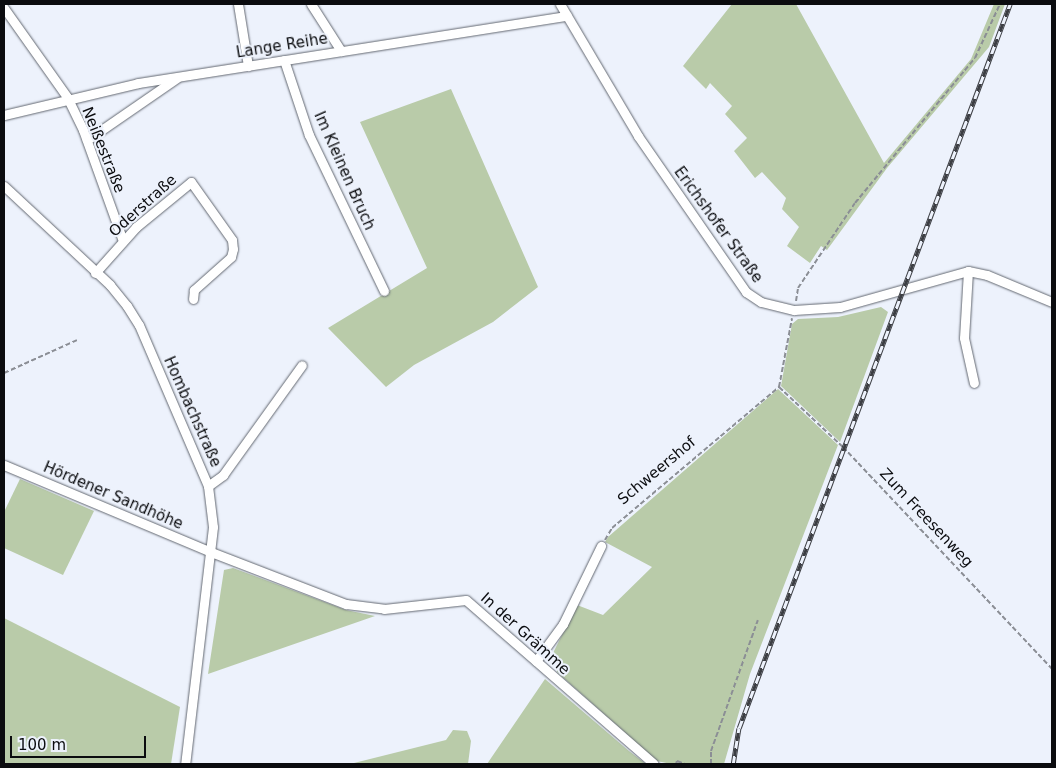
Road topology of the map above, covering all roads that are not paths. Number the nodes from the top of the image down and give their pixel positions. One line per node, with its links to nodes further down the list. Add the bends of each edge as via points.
1 (238, 4): 8 (street)
2 (311, 4): 6 (street)
3 (560, 4): 5 (street, Erichshofer Straße)
4 (4, 8): 10 (street, Neißestraße)
5 (567, 16): 6 (street, Lange Reihe); 15 (street, Erichshofer Straße, via 638,136 742,286 761,302 794,310 840,307 870,301)
6 (341, 51): 7 (street, Lange Reihe)
7 (284, 60): 8 (street, Lange Reihe); 17 (street, Im Kleinen Bruch, via 309,135)
8 (248, 66): 9 (street, Lange Reihe)
9 (179, 76): 10 (street, Lange Reihe); 12 (street)
10 (67, 98): 11 (street, Lange Reihe); 12 (street, Neißestraße)
11 (4, 115)
12 (87, 140): 14 (street, Neißestraße)
13 (4, 186): 16 (street, Hombachstraße)
14 (123, 241): 16 (street, Oderstraße); 18 (street, Oderstraße, via 191,182 232,240 233,249 232,257 194,290)
15 (968, 270): 19 (street); 21 (street, via 964,338)
16 (95, 273): 23 (street, Hombachstraße, via 127,306 139,325)
17 (384, 291)
18 (192, 299)
19 (1052, 302)
20 (302, 365): 23 (street, via 223,475)
21 (974, 383)
22 (4, 465): 25 (street, Hördener Sandhöhe)
23 (208, 486): 25 (street, Hombachstraße, via 213,527)
24 (601, 546): 26 (street, via 563,624)
25 (211, 552): 26 (street, In der Grämme, via 361,608 384,609 466,600); 27 (street, Hombachstraße)
26 (536, 661): 28 (street, In der Grämme)
27 (185, 764)
28 (654, 764)

